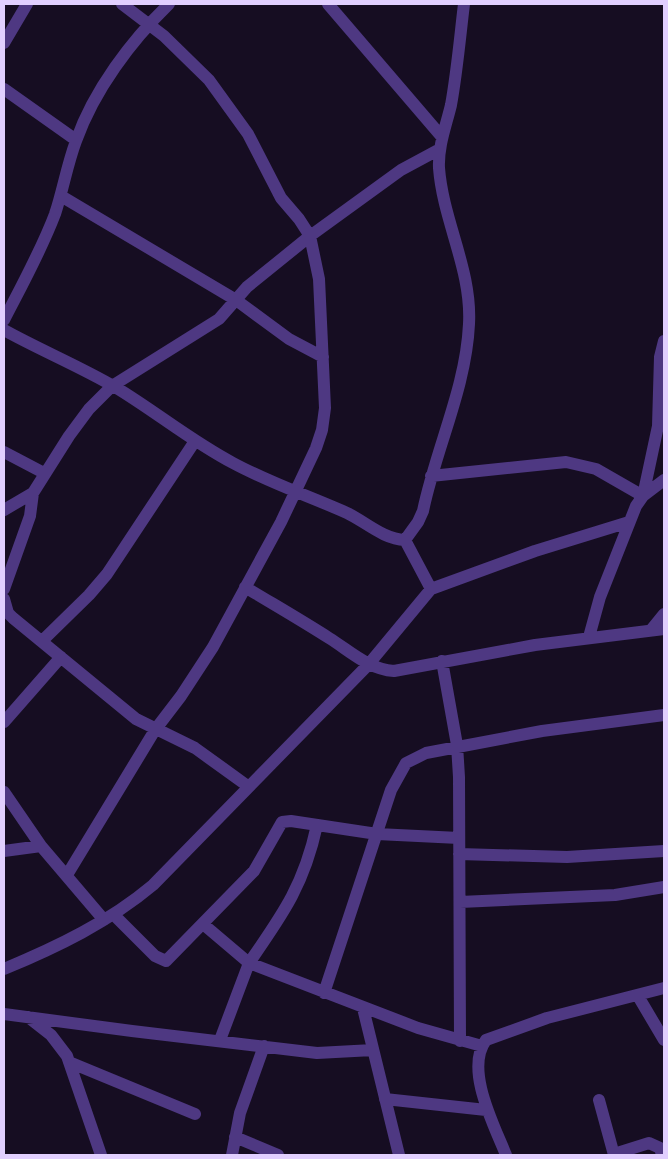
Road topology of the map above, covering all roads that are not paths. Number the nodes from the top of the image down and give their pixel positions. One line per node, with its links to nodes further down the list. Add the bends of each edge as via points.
1 (27, 4): 7 (street)
2 (122, 4): 6 (street)
3 (169, 4): 6 (street)
4 (328, 4): 10 (street)
5 (464, 4): 10 (street, via 452,98)
6 (149, 24): 9 (street, via 120,60); 12 (street, via 209,80 248,134 281,198)
7 (4, 43)
8 (4, 89): 9 (street)
9 (76, 140): 11 (street)
10 (441, 143): 12 (street); 22 (street, via 441,186 466,283 470,324 461,380)
11 (61, 196): 13 (street); 14 (street, via 44,240)
12 (310, 236): 13 (street, via 268,269); 17 (street, via 319,280)
13 (236, 300): 17 (street, via 289,339); 18 (street, via 208,328)
14 (4, 320)
15 (4, 330): 18 (street)
16 (664, 341): 26 (street, via 660,357 658,426)
17 (323, 357): 24 (street, via 325,408 322,430)
18 (112, 386): 19 (street, via 153,410); 21 (street, via 89,410)
19 (195, 441): 24 (street); 38 (street, via 107,574)
20 (4, 452): 21 (street)
21 (44, 473): 25 (street)
22 (431, 476): 26 (street, via 566,462 596,469); 29 (street, via 423,511)
23 (664, 480): 26 (street)
24 (293, 492): 29 (street, via 348,514 385,535); 30 (street, via 281,522)
25 (33, 494): 27 (street); 31 (street, via 30,516)
26 (642, 496): 28 (street)
27 (4, 510)
28 (629, 522): 32 (street, via 535,551); 37 (street)
29 (405, 540): 32 (street)
30 (245, 587): 41 (street); 44 (street, via 199,671)
31 (4, 589)
32 (431, 589): 41 (street)
33 (4, 599): 38 (street, via 8,613)
34 (664, 614): 36 (street)
35 (664, 629): 36 (street)
36 (651, 630): 37 (street)
37 (588, 637): 40 (street)
38 (42, 641): 39 (street)
39 (61, 656): 43 (street); 44 (street, via 119,706)
40 (442, 661): 41 (street, via 402,671 380,670); 45 (street)
41 (368, 665): 46 (street)
42 (664, 715): 45 (street)
43 (4, 722)
44 (155, 730): 46 (street, via 195,748); 55 (street)
45 (457, 745): 49 (street, via 418,756 406,763 394,783); 50 (street)
46 (249, 787): 58 (street, via 175,865)
47 (4, 792): 51 (street)
48 (317, 825): 49 (street); 59 (street, via 282,822 260,863); 60 (street, via 303,877 284,913)
49 (377, 834): 50 (street); 63 (street)
50 (459, 838): 54 (street)
51 (41, 846): 52 (street); 55 (street)
52 (4, 850)
53 (664, 851): 54 (street, via 567,857)
54 (459, 854): 57 (street)
55 (67, 875): 58 (street)
56 (664, 886): 57 (street, via 615,894)
57 (460, 902): 70 (street)
58 (109, 918): 59 (street, via 164,961); 61 (street)
59 (203, 924): 60 (street)
60 (249, 963): 63 (street); 68 (street)
61 (4, 969)
62 (664, 988): 64 (street)
63 (324, 994): 65 (street)
64 (638, 996): 69 (street); 72 (street, via 590,1005 547,1018 492,1037)
65 (363, 1008): 70 (street); 73 (street)
66 (4, 1014): 67 (street)
67 (26, 1015): 68 (street); 74 (street, via 51,1035)
68 (220, 1040): 71 (street)
69 (664, 1040)
70 (460, 1041): 72 (street)
71 (264, 1046): 73 (street, via 317,1052); 79 (street)
72 (482, 1046): 77 (street, via 480,1083)
73 (373, 1050): 75 (street)
74 (69, 1062): 78 (street); 80 (street)
75 (385, 1099): 77 (street); 83 (street)
76 (599, 1100): 85 (street)
77 (486, 1110): 84 (street)
78 (196, 1114)
79 (235, 1136): 81 (street); 82 (street)
80 (101, 1155)
81 (232, 1155)
82 (278, 1155)
83 (399, 1155)
84 (506, 1155)
85 (614, 1155): 86 (street, via 649,1143 660,1148)
86 (662, 1155)

